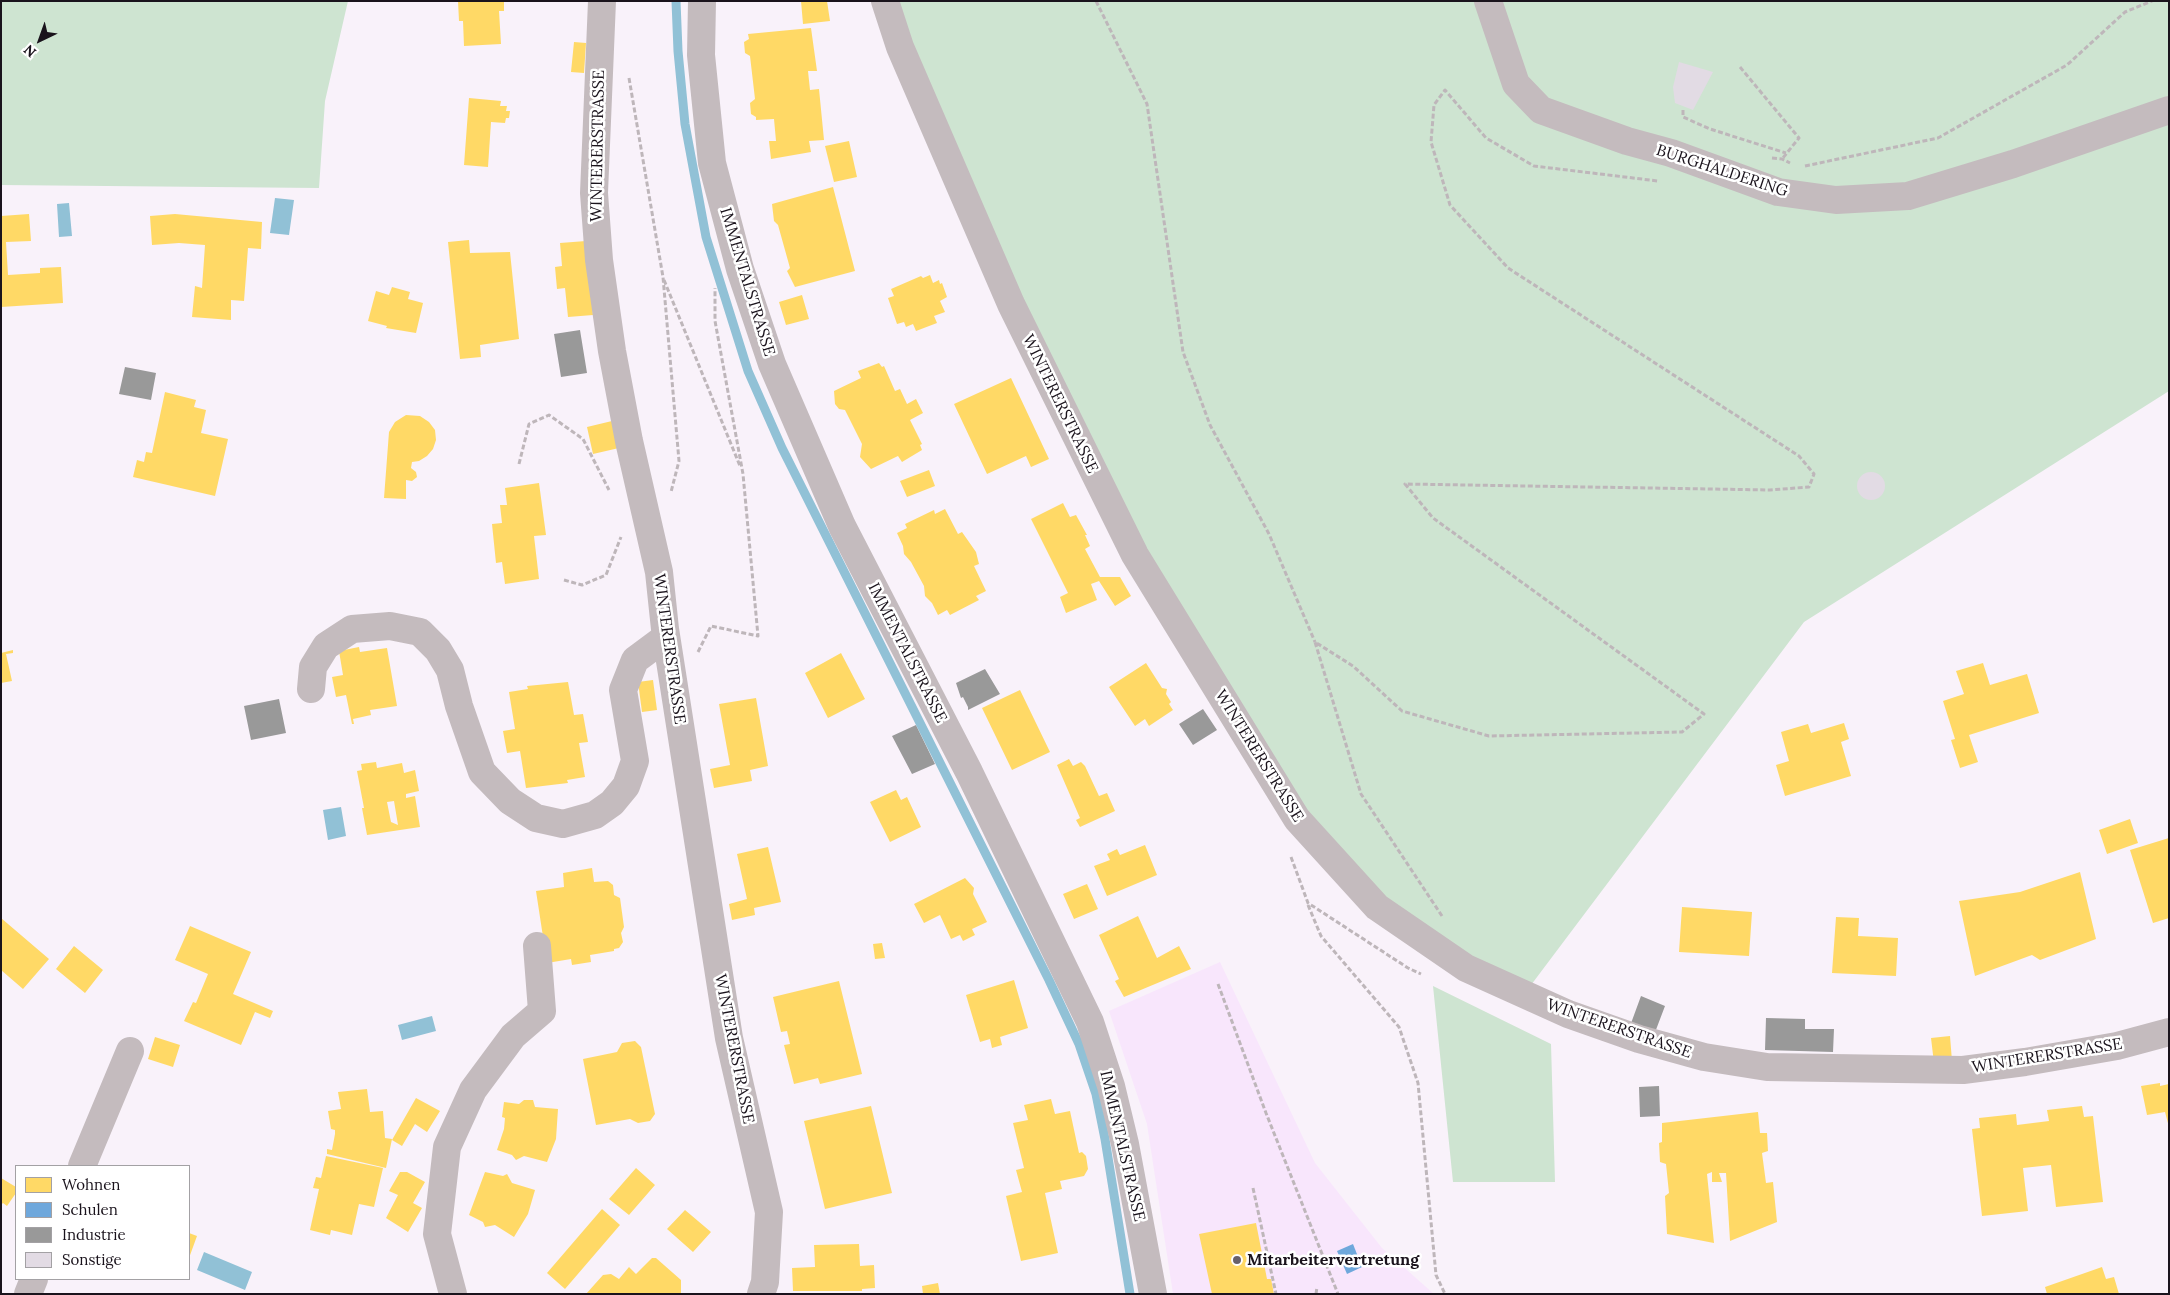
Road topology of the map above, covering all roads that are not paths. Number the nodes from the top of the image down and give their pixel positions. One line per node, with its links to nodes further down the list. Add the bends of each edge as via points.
1 (602, 1): 6 (street, WINTERERSTRASSE, via 594,193 599,260 622,405 659,572)
2 (702, 1): 16 (street, IMMENTALSTRASSE, via 701,55 712,162 740,270 772,364 842,526 969,772 1090,1022 1111,1086 1125,1144)
3 (885, 1): 9 (street, WINTERERSTRASSE, via 900,47 1011,304 1135,555 1297,819 1377,907 1466,968 1559,1010 1639,1039 1722,1060 1767,1067 1963,1070 2117,1046)
4 (1488, 1): 5 (street, BURGHALDERING, via 1516,84 1541,110 1778,192 1836,200 1908,196)
5 (2169, 110)
6 (666, 637): 7 (street, via 635,660 623,690 635,760 626,786 612,803 595,815 563,824 536,818 510,802 482,772 450,670 438,650 420,632 390,626 352,629 326,646 313,667); 15 (street, WINTERERSTRASSE, via 729,1038 769,1212 765,1282)
7 (311, 689)
8 (537, 946): 14 (street, via 542,1010 513,1036 473,1090 447,1147 437,1234)
9 (2169, 1032)
10 (130, 1051): 11 (street)
11 (82, 1165)
12 (34, 1280): 13 (street)
13 (28, 1294)
14 (452, 1294)
15 (761, 1294)
16 (1153, 1294)

